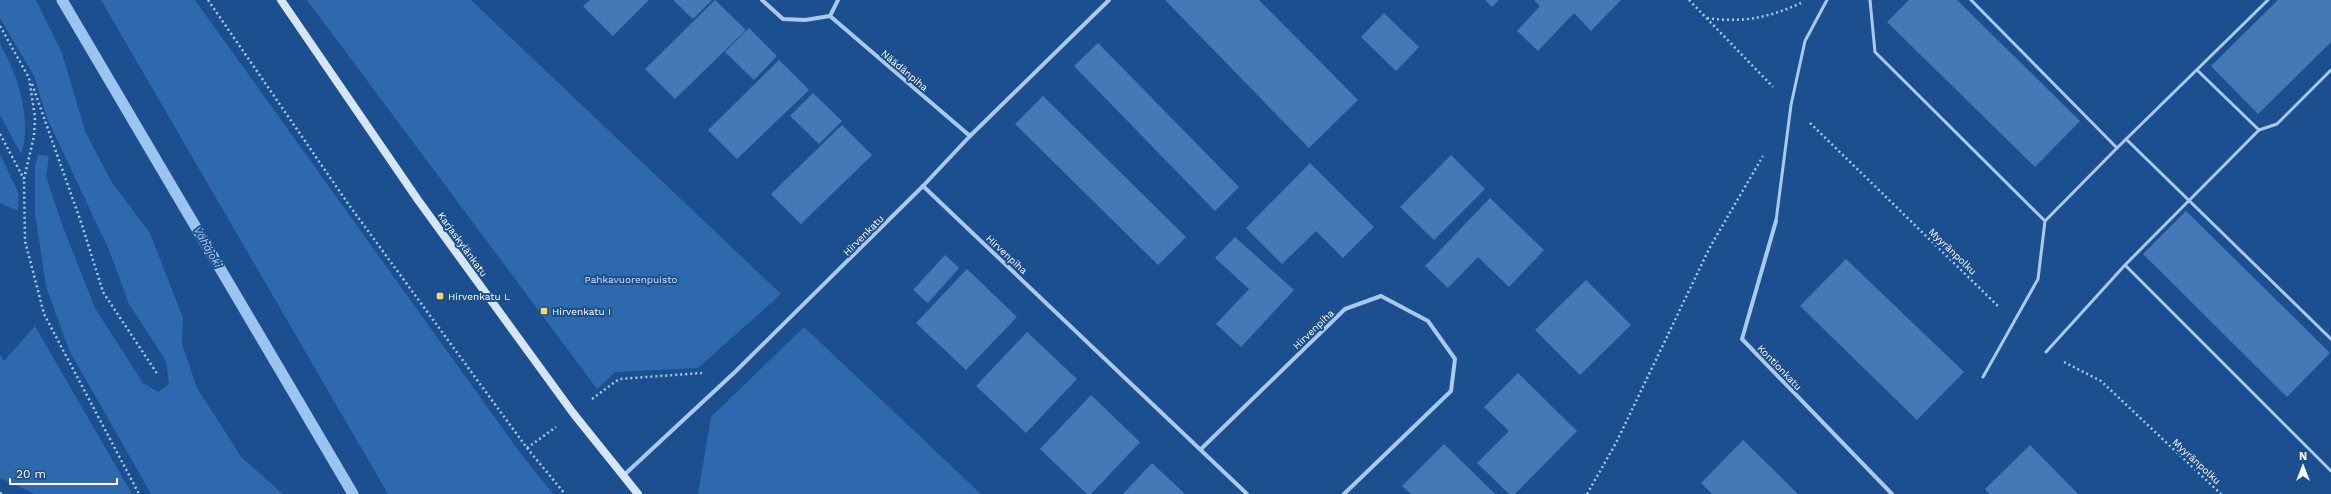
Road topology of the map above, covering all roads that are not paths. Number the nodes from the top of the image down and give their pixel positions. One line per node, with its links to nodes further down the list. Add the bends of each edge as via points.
1 (281, 0): 26 (street, Karjaskylänkatu, via 418,200 573,413)
2 (762, 0): 9 (street, via 783,19 805,20)
3 (838, 0): 9 (street)
4 (1110, 0): 13 (street, Hirvenkatu)
5 (1827, 0): 18 (lane, via 1805,42 1791,105)
6 (1870, 0): 19 (lane, via 1875,52)
7 (1971, 0): 15 (lane)
8 (2268, 0): 10 (lane)
9 (830, 16): 13 (street, Näädänpiha)
10 (2196, 70): 12 (lane); 14 (lane)
11 (2331, 70): 12 (lane, via 2277,124)
12 (2259, 130): 17 (lane)
13 (970, 136): 16 (street, Hirvenkatu)
14 (2126, 138): 15 (lane); 17 (lane)
15 (2117, 148): 19 (lane)
16 (923, 186): 24 (street, Hirvenpiha); 26 (street, Hirvenkatu, via 736,371)
17 (2189, 200): 20 (lane); 21 (lane)
18 (1776, 221): 30 (street, Kontionkatu, via 1742,339)
19 (2045, 221): 23 (lane, via 2038,279)
20 (2125, 265): 22 (lane); 25 (lane)
21 (2331, 339)
22 (2046, 352)
23 (1983, 377)
24 (1201, 449): 28 (street, Hirvenpiha); 29 (street, Hirvenpiha, via 1345,309 1381,296 1428,321 1455,359 1451,391)
25 (2331, 472)
26 (623, 476): 27 (street, Karjaskylänkatu)
27 (638, 494)
28 (1247, 494)
29 (1344, 494)
30 (1892, 494)

